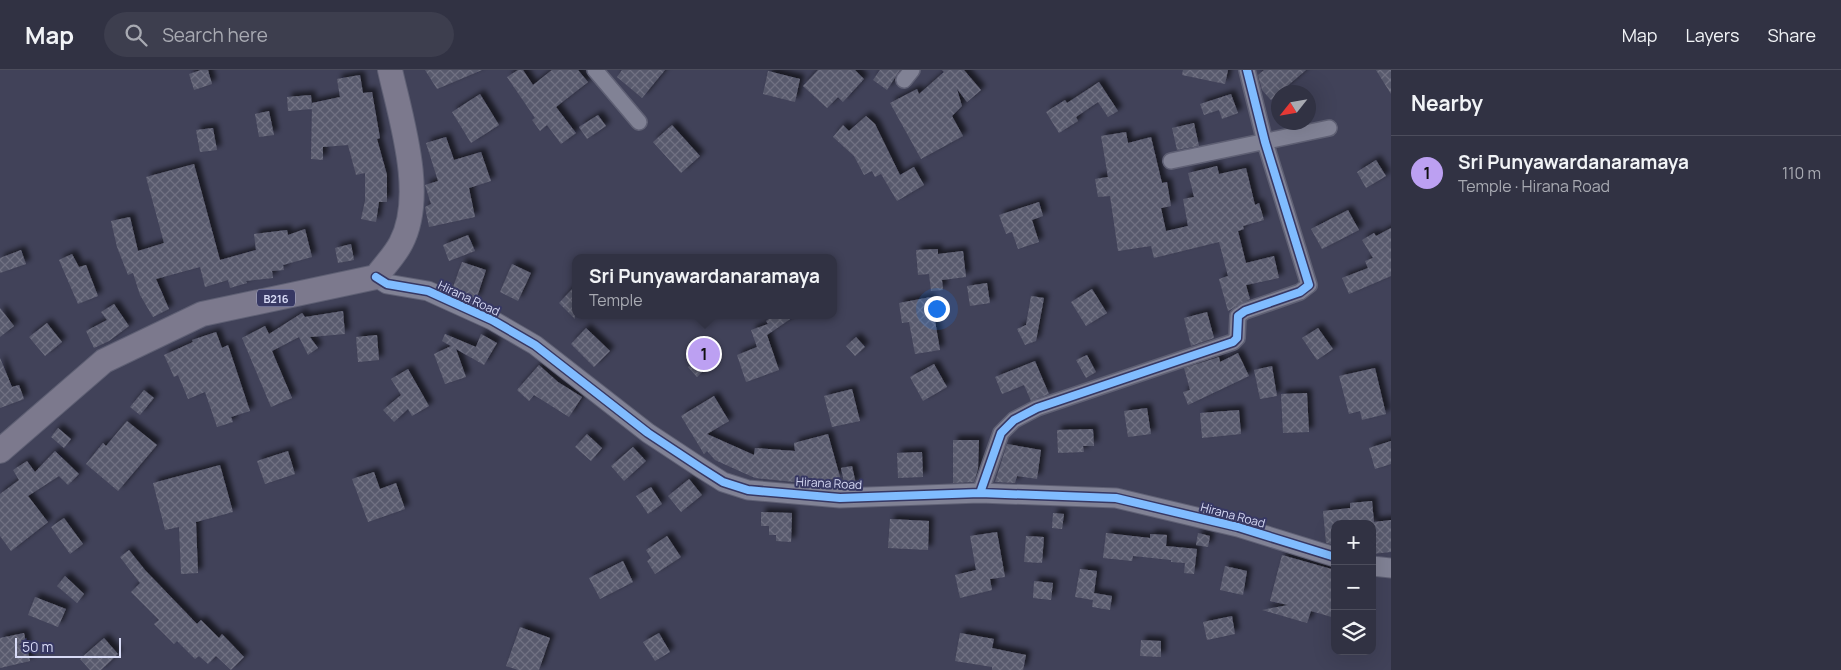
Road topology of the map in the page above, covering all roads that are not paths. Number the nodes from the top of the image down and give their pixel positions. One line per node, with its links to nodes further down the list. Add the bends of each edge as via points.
1 (390, 70): 8 (main road, via 411,160 410,219 401,243)
2 (595, 70): 4 (street)
3 (1247, 70): 6 (street)
4 (639, 122)
5 (1329, 128): 6 (street)
6 (1265, 142): 7 (street); 10 (street, via 1307,275 1309,284 1305,290 1238,316 1237,338 1233,342 1037,408 1014,420 1001,433)
7 (1171, 161)
8 (376, 276): 9 (main road, B216, via 202,314 104,361); 10 (street, Hirana Road, via 387,284 428,291 492,320 535,345 648,432 723,482 748,490 840,498)
9 (0, 451)
10 (980, 493): 11 (street, Hirana Road, via 1116,498 1238,527)
11 (1331, 556)
12 (1376, 566): 13 (street)
13 (1391, 568)

